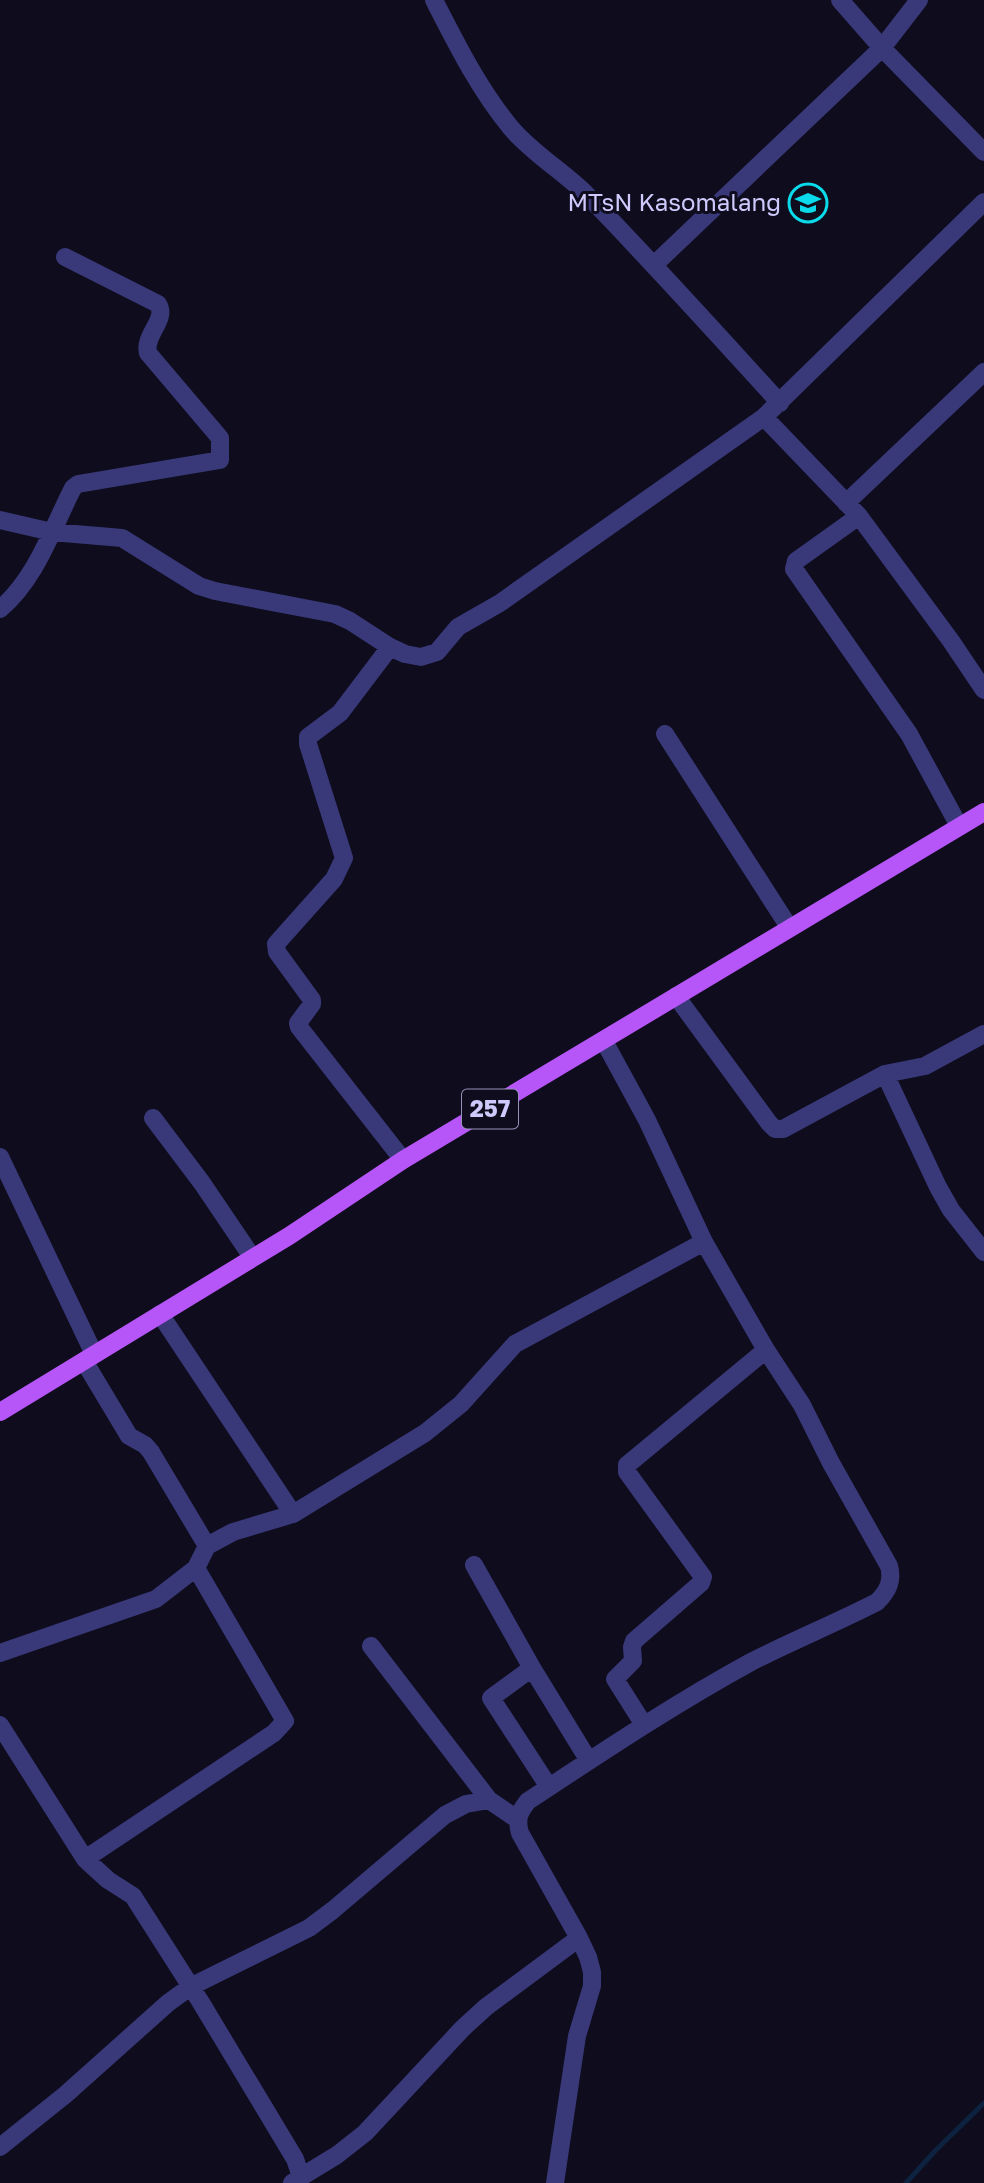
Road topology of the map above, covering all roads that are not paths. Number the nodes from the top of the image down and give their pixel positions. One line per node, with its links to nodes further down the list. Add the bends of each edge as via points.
1 (434, 0): 8 (street, via 475,78 512,129 574,182)
2 (840, 0): 4 (street)
3 (919, 0): 4 (street)
4 (882, 48): 5 (street); 8 (street)
5 (984, 152)
6 (984, 202): 10 (street)
7 (65, 257): 15 (street, via 158,304 160,317 148,339 148,353 220,438 220,460 78,484)
8 (654, 264): 10 (street)
9 (984, 372): 12 (street)
10 (780, 403): 11 (street)
11 (764, 417): 12 (street); 17 (street, via 500,604 458,627 437,652 421,656)
12 (846, 503): 13 (street)
13 (859, 516): 18 (street); 21 (street, via 796,561 794,569 909,734)
14 (0, 520): 15 (street)
15 (52, 532): 16 (street, via 22,586); 17 (street, via 122,538 200,586 335,614)
16 (0, 610)
17 (390, 647): 29 (street, via 347,706 308,737 344,858 334,879 276,944 312,1000 299,1027)
18 (984, 690)
19 (665, 734): 22 (street)
20 (984, 812): 21 (main road, 257)
21 (960, 825): 22 (main road, 257)
22 (789, 927): 23 (main road, 257)
23 (676, 996): 25 (main road, 257); 26 (street, via 775,1129 783,1129)
24 (984, 1034): 26 (street, via 925,1066)
25 (604, 1041): 29 (main road, 257); 30 (street)
26 (885, 1074): 31 (street, via 937,1187)
27 (153, 1118): 32 (street)
28 (0, 1157): 35 (street)
29 (403, 1160): 32 (main road, 257)
30 (704, 1242): 34 (street); 37 (street, via 515,1344 442,1421)
31 (984, 1252)
32 (252, 1257): 33 (main road, 257)
33 (160, 1314): 35 (main road, 257); 37 (street)
34 (766, 1350): 45 (street, via 627,1465 627,1472 703,1577 634,1641 634,1661 615,1679); 45 (street, via 802,1405 892,1577 877,1602 753,1662)
35 (89, 1357): 36 (main road, 257); 38 (street, via 129,1436 151,1452)
36 (0, 1412)
37 (293, 1514): 38 (street, via 233,1532)
38 (207, 1546): 40 (street)
39 (474, 1565): 43 (street)
40 (196, 1568): 42 (street, via 149,1602); 50 (street, via 285,1721 274,1733)
41 (371, 1646): 48 (street)
42 (0, 1653)
43 (532, 1668): 46 (street); 47 (street, via 491,1698)
44 (0, 1725): 50 (street)
45 (644, 1725): 46 (street)
46 (589, 1761): 47 (street)
47 (549, 1787): 49 (street, via 528,1801)
48 (489, 1800): 49 (street); 52 (street, via 466,1804 445,1815 309,1928)
49 (517, 1819): 51 (street)
50 (85, 1859): 52 (street, via 133,1896)
51 (579, 1938): 54 (street, via 486,2007 365,2133); 55 (street, via 589,1957 592,1986 577,2036)
52 (190, 1987): 53 (street); 54 (street, via 292,2154)
53 (0, 2147)
54 (296, 2180)
55 (555, 2183)

